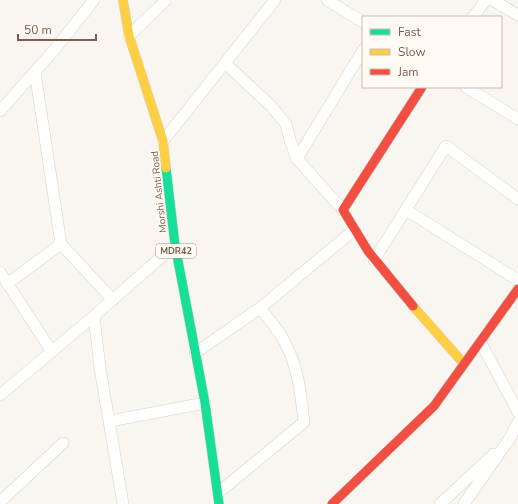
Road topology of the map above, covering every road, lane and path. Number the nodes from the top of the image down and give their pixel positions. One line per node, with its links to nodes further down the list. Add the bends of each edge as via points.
1 (94, 0): 14 (street)
2 (123, 0): 11 (street, Morshi Ashti Road / MDR42)
3 (166, 0): 11 (street)
4 (275, 0): 13 (street)
5 (327, 0): 10 (street)
6 (486, 0): 9 (street)
7 (492, 0): 8 (street)
8 (518, 14)
9 (474, 16)
10 (362, 21)
11 (129, 36): 19 (street, Morshi Ashti Road / MDR42)
12 (362, 52): 20 (street)
13 (224, 63): 19 (street); 20 (street, via 271,106 286,124)
14 (35, 72): 17 (street); 25 (street)
15 (421, 88): 22 (street)
16 (468, 88): 18 (street)
17 (0, 111)
18 (518, 119)
19 (163, 141): 26 (street, Morshi Ashti Road / MDR42)
20 (297, 159): 22 (street)
21 (518, 198): 23 (street, via 446,146)
22 (343, 210): 24 (street)
23 (406, 210): 27 (street); 29 (street)
24 (353, 231): 27 (street); 33 (street)
25 (61, 244): 30 (street); 32 (street)
26 (175, 245): 32 (street); 37 (street, Morshi Ashti Road / MDR42)
27 (374, 260): 38 (street)
28 (0, 272): 30 (street)
29 (518, 280)
30 (7, 284): 36 (street)
31 (518, 289): 35 (street)
32 (113, 300): 34 (street)
33 (260, 308): 37 (street); 46 (street, via 284,341 294,364 304,422)
34 (94, 316): 36 (street); 42 (street)
35 (481, 343): 38 (street); 41 (street)
36 (52, 352): 39 (street)
37 (195, 353): 40 (street, Morshi Ashti Road / MDR42)
38 (464, 364): 49 (street, via 434,406)
39 (0, 395)
40 (205, 403): 42 (street); 46 (street, Morshi Ashti Road / MDR42)
41 (518, 412)
42 (110, 421): 48 (street)
43 (518, 422): 44 (street)
44 (510, 438): 50 (street); 51 (street)
45 (63, 443): 47 (street)
46 (219, 499)
47 (0, 502)
48 (123, 504)
49 (332, 504)
50 (440, 504)
51 (464, 504)

